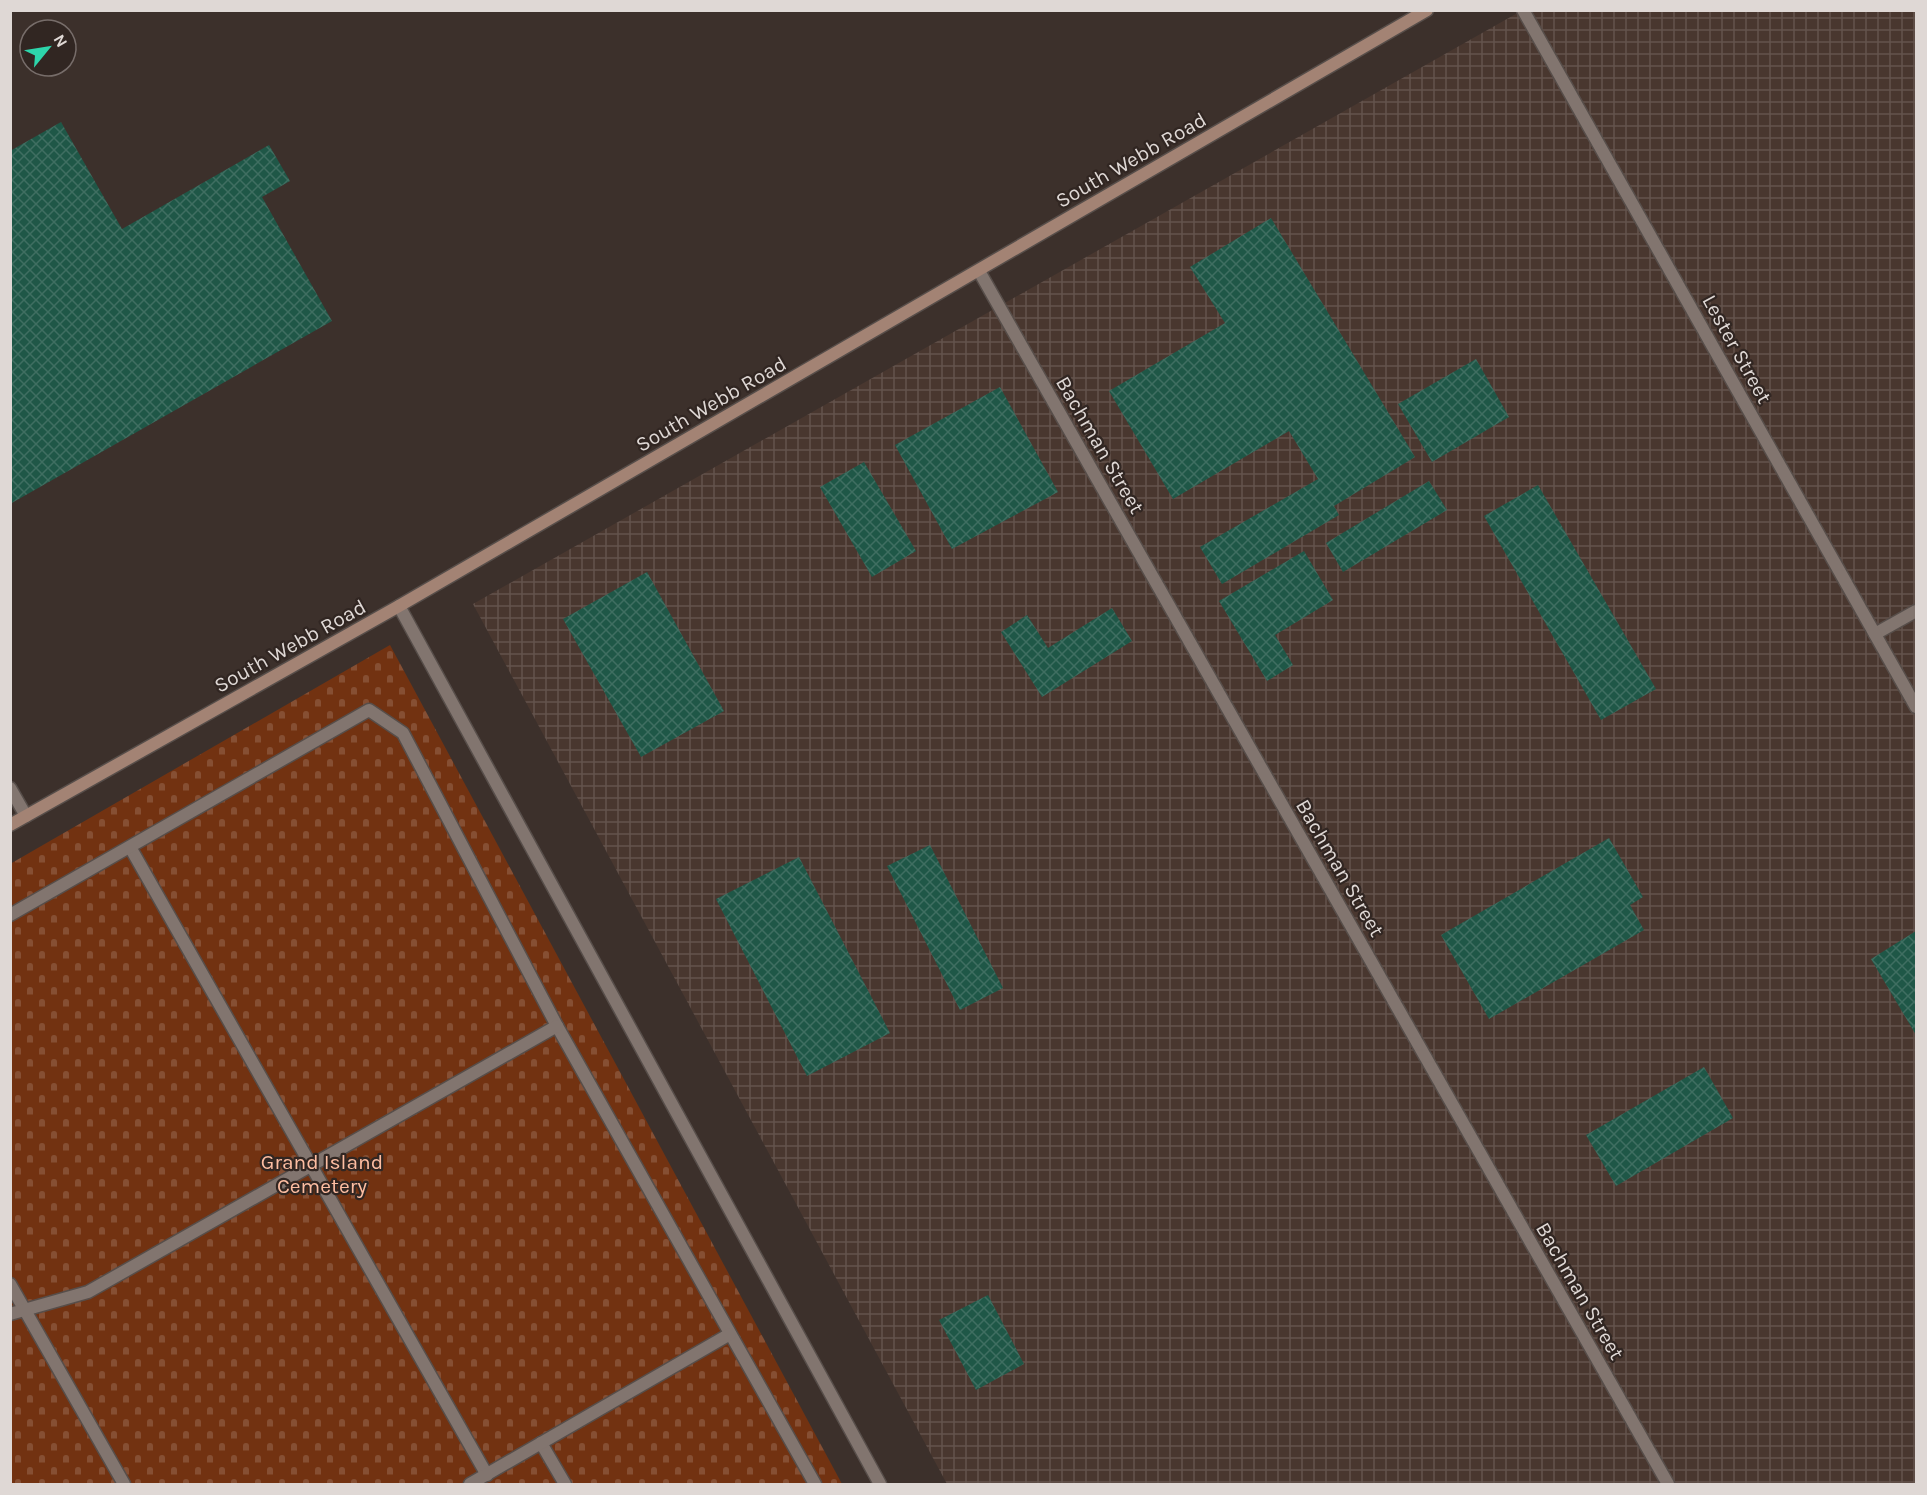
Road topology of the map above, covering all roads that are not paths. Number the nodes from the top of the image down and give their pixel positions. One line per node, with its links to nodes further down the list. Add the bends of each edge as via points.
1 (1427, 10): 3 (street, South Webb Road)
2 (1523, 10): 6 (street, Lester Street)
3 (979, 271): 4 (street, South Webb Road); 26 (street, Bachman Street)
4 (399, 606): 9 (street, South Webb Road); 25 (street)
5 (1917, 611): 6 (street)
6 (1875, 634): 7 (street, Lester Street)
7 (1917, 707)
8 (10, 788): 9 (street)
9 (26, 816): 10 (street, South Webb Road)
10 (10, 825)
11 (130, 847): 12 (street); 13 (street, via 369,710 403,733); 14 (street)
12 (10, 915)
13 (557, 1026): 14 (street); 18 (street)
14 (311, 1166): 16 (street, via 88,1292); 20 (street)
15 (10, 1284): 16 (street)
16 (25, 1309): 17 (street); 21 (street)
17 (10, 1314)
18 (730, 1334): 19 (street); 24 (street)
19 (541, 1443): 20 (street); 23 (street)
20 (487, 1475): 22 (street)
21 (124, 1485)
22 (470, 1485)
23 (565, 1485)
24 (815, 1485)
25 (880, 1485)
26 (1668, 1485)

